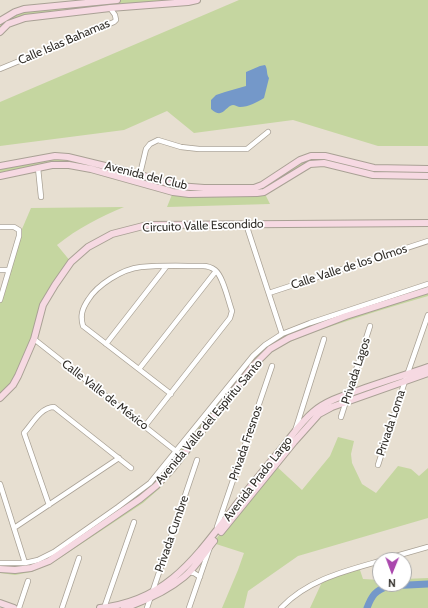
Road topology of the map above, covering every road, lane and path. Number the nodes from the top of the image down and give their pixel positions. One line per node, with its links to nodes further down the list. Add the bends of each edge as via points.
1 (116, 0): 4 (street, via 24,10 10,14)
2 (197, 0): 3 (street)
3 (110, 8): 5 (street, via 25,18 8,24); 6 (street, Calle Islas Bahamas, via 115,15 114,22)
4 (0, 21)
5 (0, 32)
6 (0, 69)
7 (268, 132): 11 (street, via 247,149 199,149 158,140 146,149)
8 (0, 166): 11 (street, Avenida del Club, via 55,156 75,158)
9 (38, 168): 12 (street, Avenida del Club); 14 (street, Avenida del Club, via 69,165 189,194); 15 (street)
10 (428, 169): 14 (street, Avenida del Club, via 374,168 325,156 311,156 300,160 262,186)
11 (140, 174): 14 (street, Avenida del Club, via 191,188)
12 (0, 176)
13 (428, 176): 14 (street, Avenida del Club, via 373,175 324,163 310,164 264,192 257,194)
14 (247, 190)
15 (42, 197)
16 (428, 223): 17 (street, Circuito Valle Escondido)
17 (246, 224): 26 (street); 31 (street, Circuito Valle Escondido, via 147,225 112,234 88,247 71,262 54,284 43,305)
18 (0, 227): 22 (street, via 14,227 18,230 19,236)
19 (428, 241): 26 (street, Calle Valle de los Olmos)
20 (166, 267): 23 (street, via 203,266); 33 (street); 33 (street, via 140,267 123,273 93,292 83,308 81,319 83,326)
21 (0, 270): 22 (street)
22 (8, 270): 27 (street)
23 (216, 270): 36 (street); 40 (street, via 232,315)
24 (428, 284): 30 (street)
25 (428, 290): 67 (street, Avenida Valle del Espíritu Santo, via 346,316 289,338 270,350 253,366 156,486 49,561 31,568)
26 (269, 293): 30 (street)
27 (0, 300)
28 (428, 315): 38 (street, Privada Loma)
29 (370, 326): 41 (street, Privada Lagos)
30 (282, 334): 48 (street, via 253,356)
31 (34, 339): 42 (street, Circuito Valle Escondido, via 13,385); 45 (street, Calle Valle de México)
32 (324, 339): 46 (street)
33 (106, 344): 36 (street)
34 (272, 366): 55 (street, Privada Fresnos)
35 (428, 367): 38 (street, Avenida Prado Largo)
36 (139, 369): 40 (street)
37 (428, 373): 39 (street, Avenida Prado Largo)
38 (407, 374): 39 (street, Privada Loma); 41 (street, Avenida Prado Largo)
39 (405, 381): 43 (street, Avenida Prado Largo); 51 (street, Privada Loma)
40 (171, 394): 45 (street)
41 (349, 394): 43 (street, Privada Lagos); 46 (street, Avenida Prado Largo, via 321,406)
42 (0, 398)
43 (346, 402): 44 (street, Privada Lagos); 47 (street, Avenida Prado Largo, via 319,414)
44 (341, 417)
45 (145, 426): 48 (street, Calle Valle de México)
46 (294, 434): 47 (street); 56 (street, Avenida Prado Largo)
47 (294, 442): 60 (street, Avenida Prado Largo)
48 (177, 452): 65 (street, via 139,493 54,552)
49 (119, 458): 52 (street); 54 (street); 54 (street, via 54,407 42,411 24,433)
50 (197, 460): 71 (street, Privada Cumbre)
51 (378, 465)
52 (131, 468)
53 (0, 484): 58 (street)
54 (49, 505): 58 (street)
55 (224, 507): 56 (street); 59 (street, Privada Fresnos)
56 (232, 510): 59 (street, Avenida Prado Largo)
57 (134, 522): 77 (street)
58 (14, 528): 65 (street)
59 (215, 534): 60 (street, Privada Fresnos); 71 (street, Avenida Prado Largo, via 182,571)
60 (212, 543): 68 (street, Avenida Prado Largo); 69 (street, Privada Fresnos)
61 (428, 547): 62 (street)
62 (410, 552)
63 (79, 558): 75 (street)
64 (0, 563): 65 (street)
65 (26, 563)
66 (372, 563): 81 (street, via 306,587)
67 (0, 569)
68 (189, 572): 69 (street, via 194,572); 71 (street, Avenida Prado Largo, via 165,590)
69 (200, 577): 80 (street, Privada Fresnos)
70 (28, 581): 74 (street)
71 (152, 594): 77 (street, Avenida Prado Largo); 78 (street, Avenida Prado Largo); 79 (street, Privada Cumbre)
72 (0, 603): 73 (street)
73 (14, 608)
74 (19, 608)
75 (62, 608)
76 (100, 608): 77 (street, Avenida Prado Largo)
77 (104, 608)
78 (124, 608)
79 (147, 608)
80 (189, 608)
81 (281, 608)

